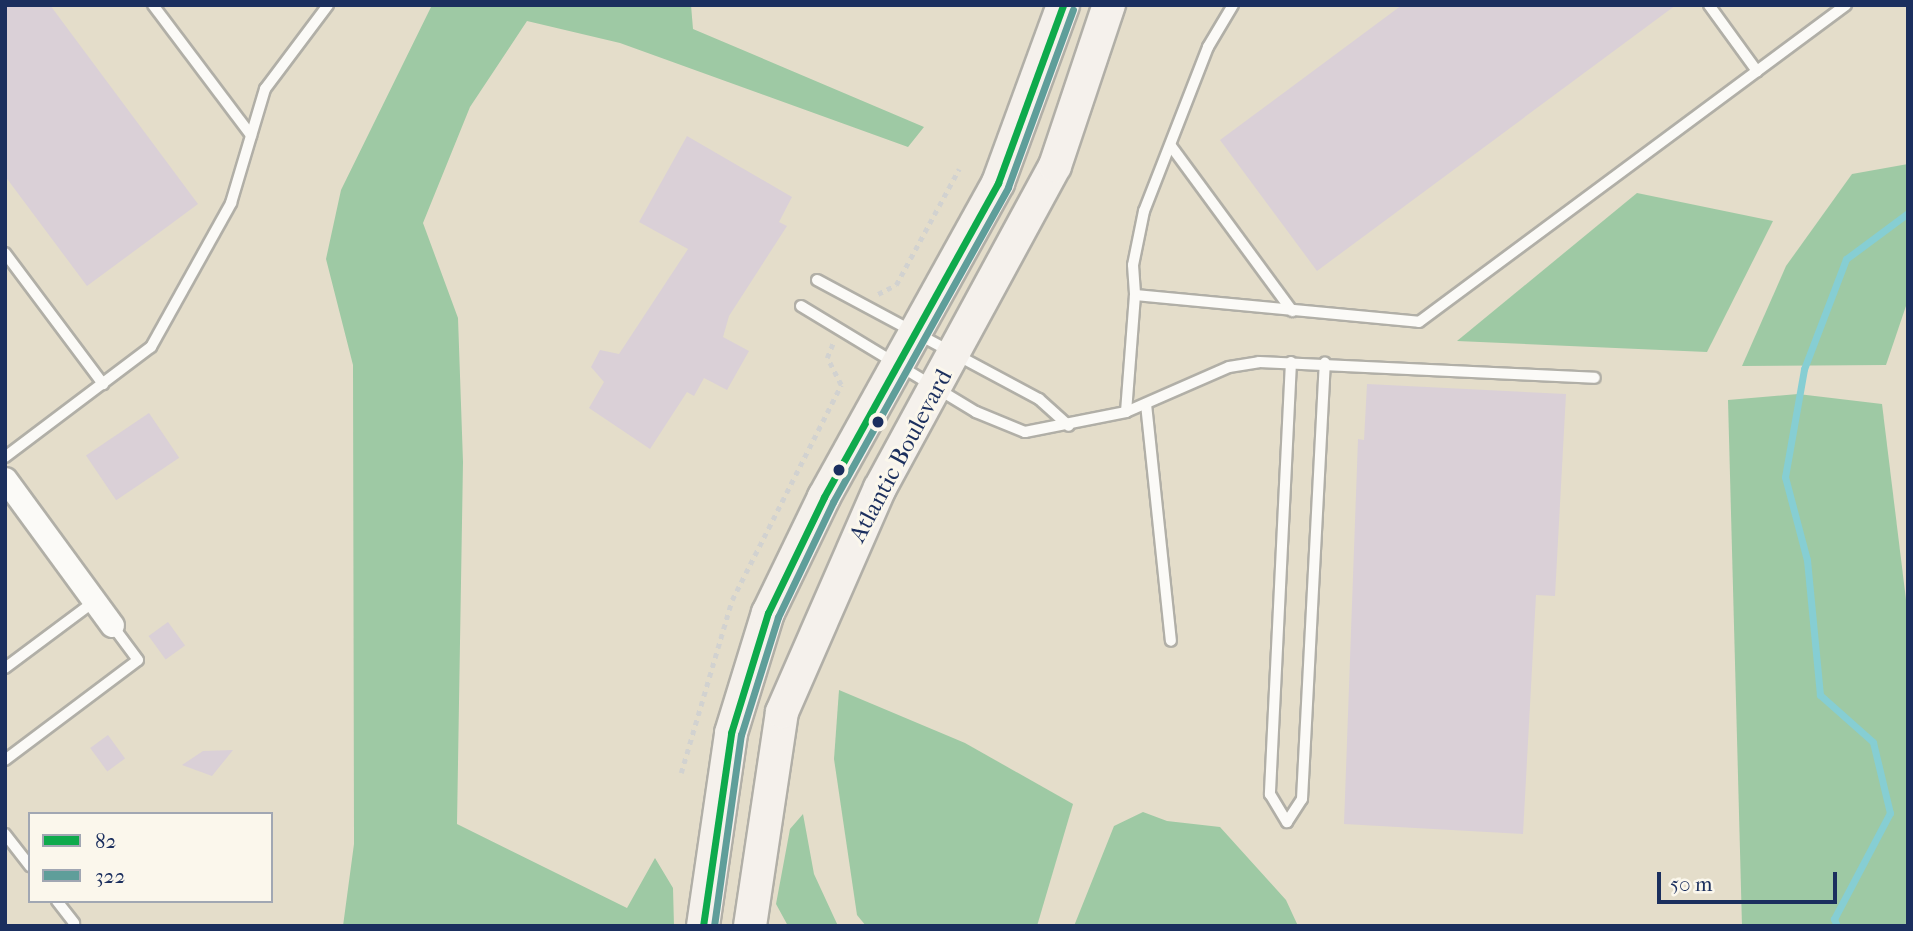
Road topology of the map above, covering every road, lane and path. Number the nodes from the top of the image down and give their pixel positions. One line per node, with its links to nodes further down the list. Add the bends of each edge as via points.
1 (153, 5): 9 (lane)
2 (328, 5): 9 (lane, via 265,89)
3 (1063, 5): 18 (main road, Atlantic Boulevard, via 998,183)
4 (1109, 5): 20 (main road, Atlantic Boulevard, via 1055,166)
5 (1233, 5): 10 (lane, via 1208,47)
6 (1709, 5): 8 (lane)
7 (1846, 5): 8 (lane)
8 (1757, 71): 17 (lane, via 1419,322)
9 (251, 135): 25 (lane, via 231,203 151,347)
10 (1171, 146): 15 (lane, via 1144,211 1133,265); 17 (lane)
11 (959, 169): 14 (path, via 896,285 885,293)
12 (5, 253): 25 (lane)
13 (817, 279): 18 (lane)
14 (871, 292)
15 (1135, 295): 17 (lane); 28 (lane)
16 (801, 306): 23 (lane)
17 (1292, 311)
18 (915, 334): 20 (lane); 23 (main road, Atlantic Boulevard)
19 (829, 350): 37 (path, via 841,385 737,588)
20 (955, 355): 26 (main road, Atlantic Boulevard); 29 (lane, via 1040,399)
21 (1291, 362): 22 (lane); 22 (lane, via 1270,794 1287,822 1302,799); 27 (lane, via 1229,367)
22 (1325, 363): 24 (lane)
23 (898, 365): 26 (lane); 42 (main road, Atlantic Boulevard, via 768,613 732,733)
24 (1595, 378)
25 (103, 384): 30 (lane)
26 (935, 386): 29 (lane, via 1025,432); 43 (main road, Atlantic Boulevard, via 880,488 782,712)
27 (1146, 404): 28 (lane); 34 (lane)
28 (1126, 412): 29 (lane)
29 (1069, 426)
30 (5, 457)
31 (5, 479): 32 (street)
32 (97, 599): 33 (street); 35 (lane)
33 (112, 625): 36 (lane, via 138,660)
34 (1171, 641)
35 (5, 668)
36 (5, 760)
37 (681, 773)
38 (5, 834): 39 (lane)
39 (28, 863)
40 (59, 903): 41 (lane)
41 (74, 923)
42 (703, 926)
43 (750, 926)

